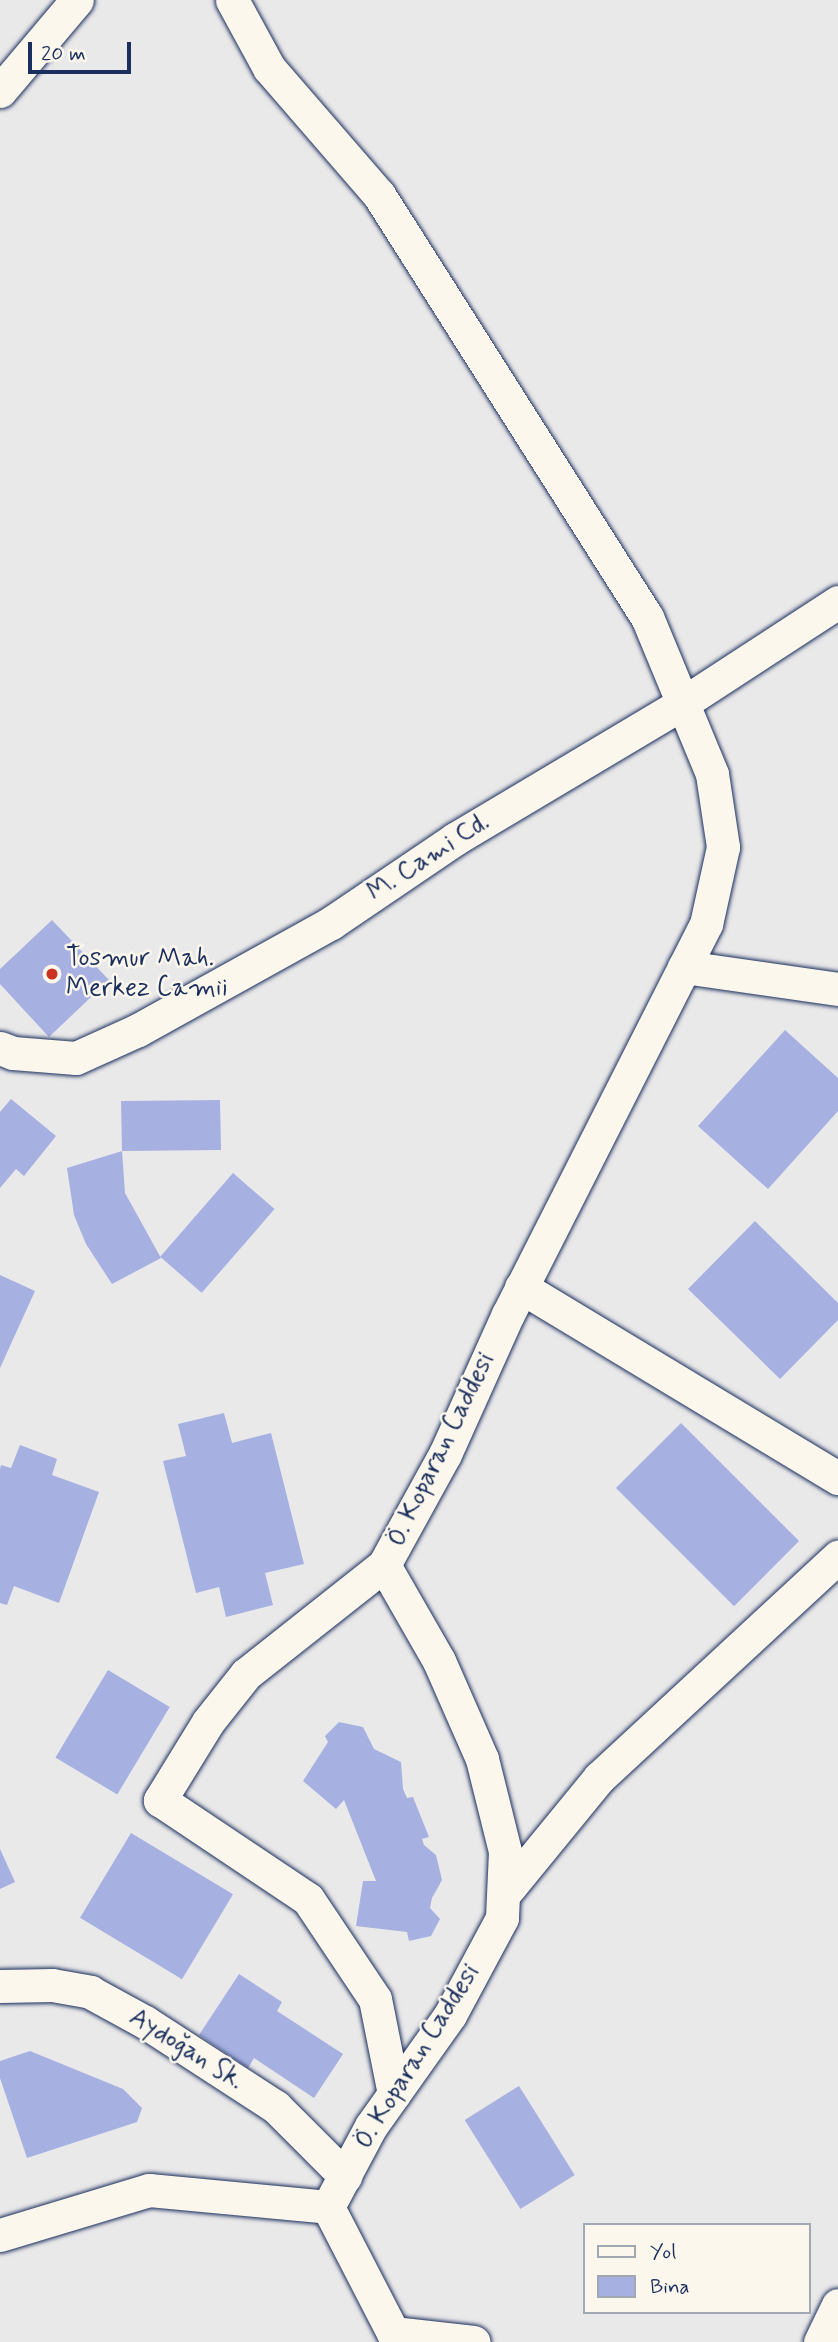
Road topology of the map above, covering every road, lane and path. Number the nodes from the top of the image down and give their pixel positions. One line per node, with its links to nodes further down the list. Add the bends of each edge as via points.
1 (77, 0): 3 (street)
2 (232, 0): 5 (street, Ö. Koparan Caddesi, via 269,68 379,195 647,617)
3 (0, 92)
4 (838, 602): 5 (street, M. Cami Cd.)
5 (683, 703): 6 (street, Ö. Koparan Caddesi, via 712,774 723,847 706,924); 8 (street, M. Cami Cd., via 455,839 331,923 138,1030 76,1058)
6 (684, 967): 7 (street); 9 (street, Ö. Koparan Caddesi)
7 (838, 989)
8 (0, 1048)
9 (521, 1287): 10 (street); 12 (street, Ö. Koparan Caddesi, via 445,1454)
10 (838, 1478)
11 (838, 1557): 13 (street, via 598,1779)
12 (384, 1565): 13 (street, Ö. Koparan Caddesi, via 439,1661 482,1759 505,1851); 15 (street, via 246,1674 208,1722 160,1800 308,1899 375,1999)
13 (503, 1894): 15 (street, Ö. Koparan Caddesi, via 502,1918 450,2015)
14 (0, 1986): 16 (street, Aydoğan Sk., via 52,1985 90,1992 145,2022 276,2107)
15 (394, 2094): 16 (street, Ö. Koparan Caddesi)
16 (345, 2176): 17 (street, Ö. Koparan Caddesi)
17 (328, 2207): 18 (street, via 149,2190); 20 (street)
18 (0, 2235)
19 (838, 2305): 22 (street)
20 (390, 2337): 21 (street)
21 (474, 2342)
22 (820, 2342)

